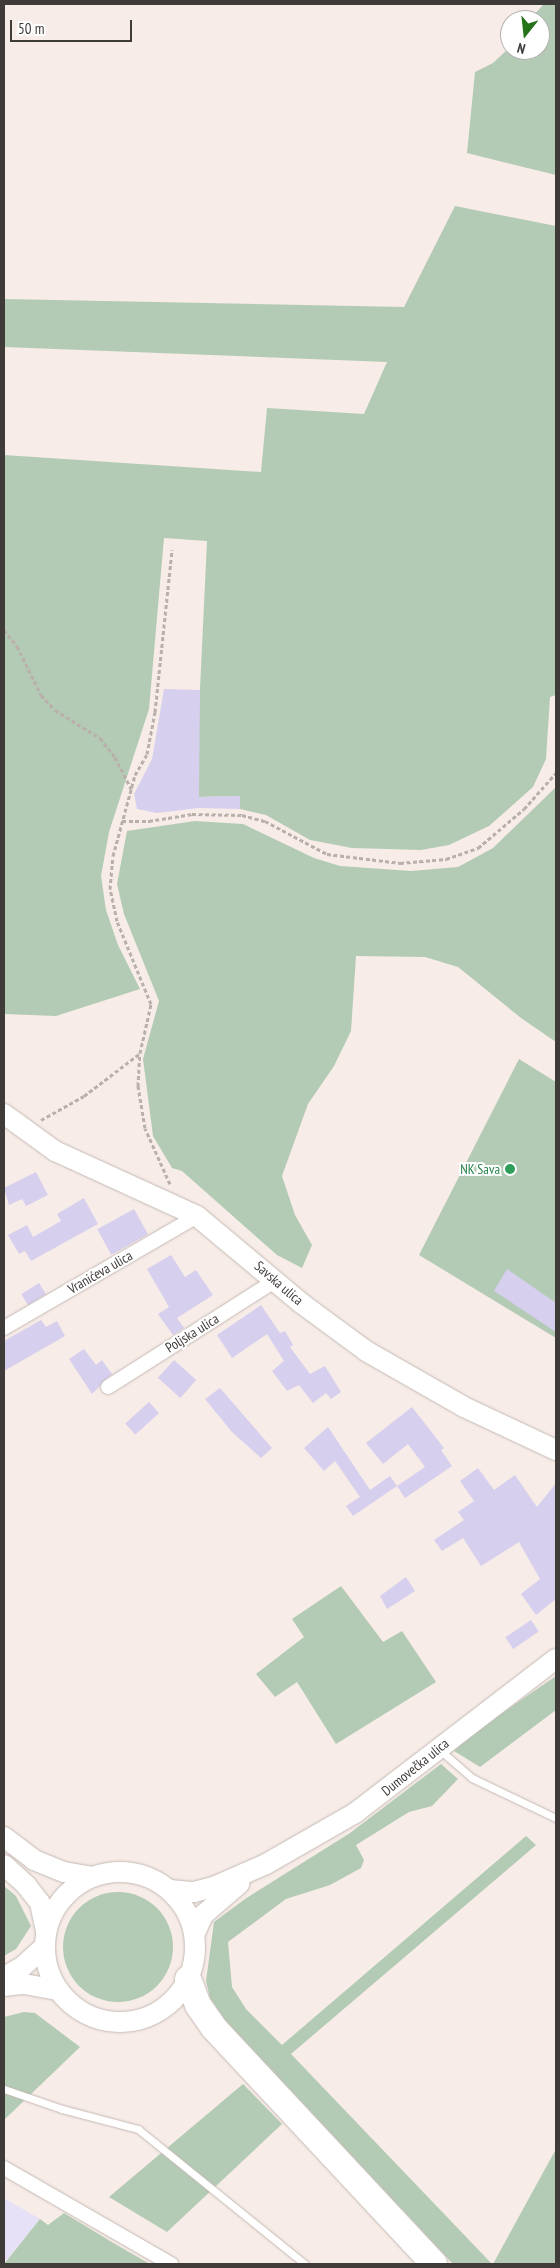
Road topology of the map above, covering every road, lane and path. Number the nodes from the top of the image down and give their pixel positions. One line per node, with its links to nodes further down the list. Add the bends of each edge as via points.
1 (172, 550): 4 (path, via 155,712 146,754)
2 (4, 630): 4 (path, via 18,646 41,696 55,710 100,738)
3 (556, 774): 5 (path, via 524,809 478,848 446,859 400,863 327,854 265,821 242,815 192,814 149,821)
4 (131, 789): 5 (path)
5 (122, 821): 6 (path, via 113,856 110,889 117,921 151,1004)
6 (140, 1053): 8 (path, via 84,1096); 9 (path, via 138,1086 145,1128)
7 (4, 1114): 8 (street, Savska ulica)
8 (23, 1130): 9 (street, Savska ulica, via 82,1164)
9 (189, 1210): 10 (street, Savska ulica); 11 (street, Vranićeva ulica)
10 (276, 1280): 12 (street, Poljska ulica); 13 (street, Savska ulica, via 366,1351 464,1407)
11 (4, 1328)
12 (108, 1387)
13 (556, 1450)
14 (556, 1659): 15 (street, Dumovečka ulica)
15 (438, 1748): 16 (lane, via 472,1778); 18 (street, Dumovečka ulica, via 355,1813)
16 (556, 1818)
17 (4, 1837): 20 (street, via 34,1860 64,1872)
18 (266, 1864): 21 (street, Dumovečka ulica, via 194,1892); 22 (street, Dumovečka ulica, via 215,1902 203,1915)
19 (4, 1865): 23 (street, via 40,1903)
20 (91, 1877): 21 (street, via 132,1872 153,1878); 23 (street, via 70,1890 55,1909)
21 (170, 1890): 22 (street, via 186,1910)
22 (195, 1933): 25 (street, via 195,1957)
23 (45, 1939): 24 (street, via 22,1967); 27 (street, via 48,1969)
24 (4, 1977)
25 (188, 1979): 27 (street, via 176,1998 158,2012 137,2020 115,2022 93,2017 74,2006); 32 (highway, via 198,2005 214,2028)
26 (4, 1986): 27 (street, via 24,1984)
27 (58, 1990)
28 (4, 2089): 31 (lane, via 62,2109 138,2129)
29 (4, 2168): 30 (street)
30 (171, 2264)
31 (304, 2264)
32 (434, 2264)

